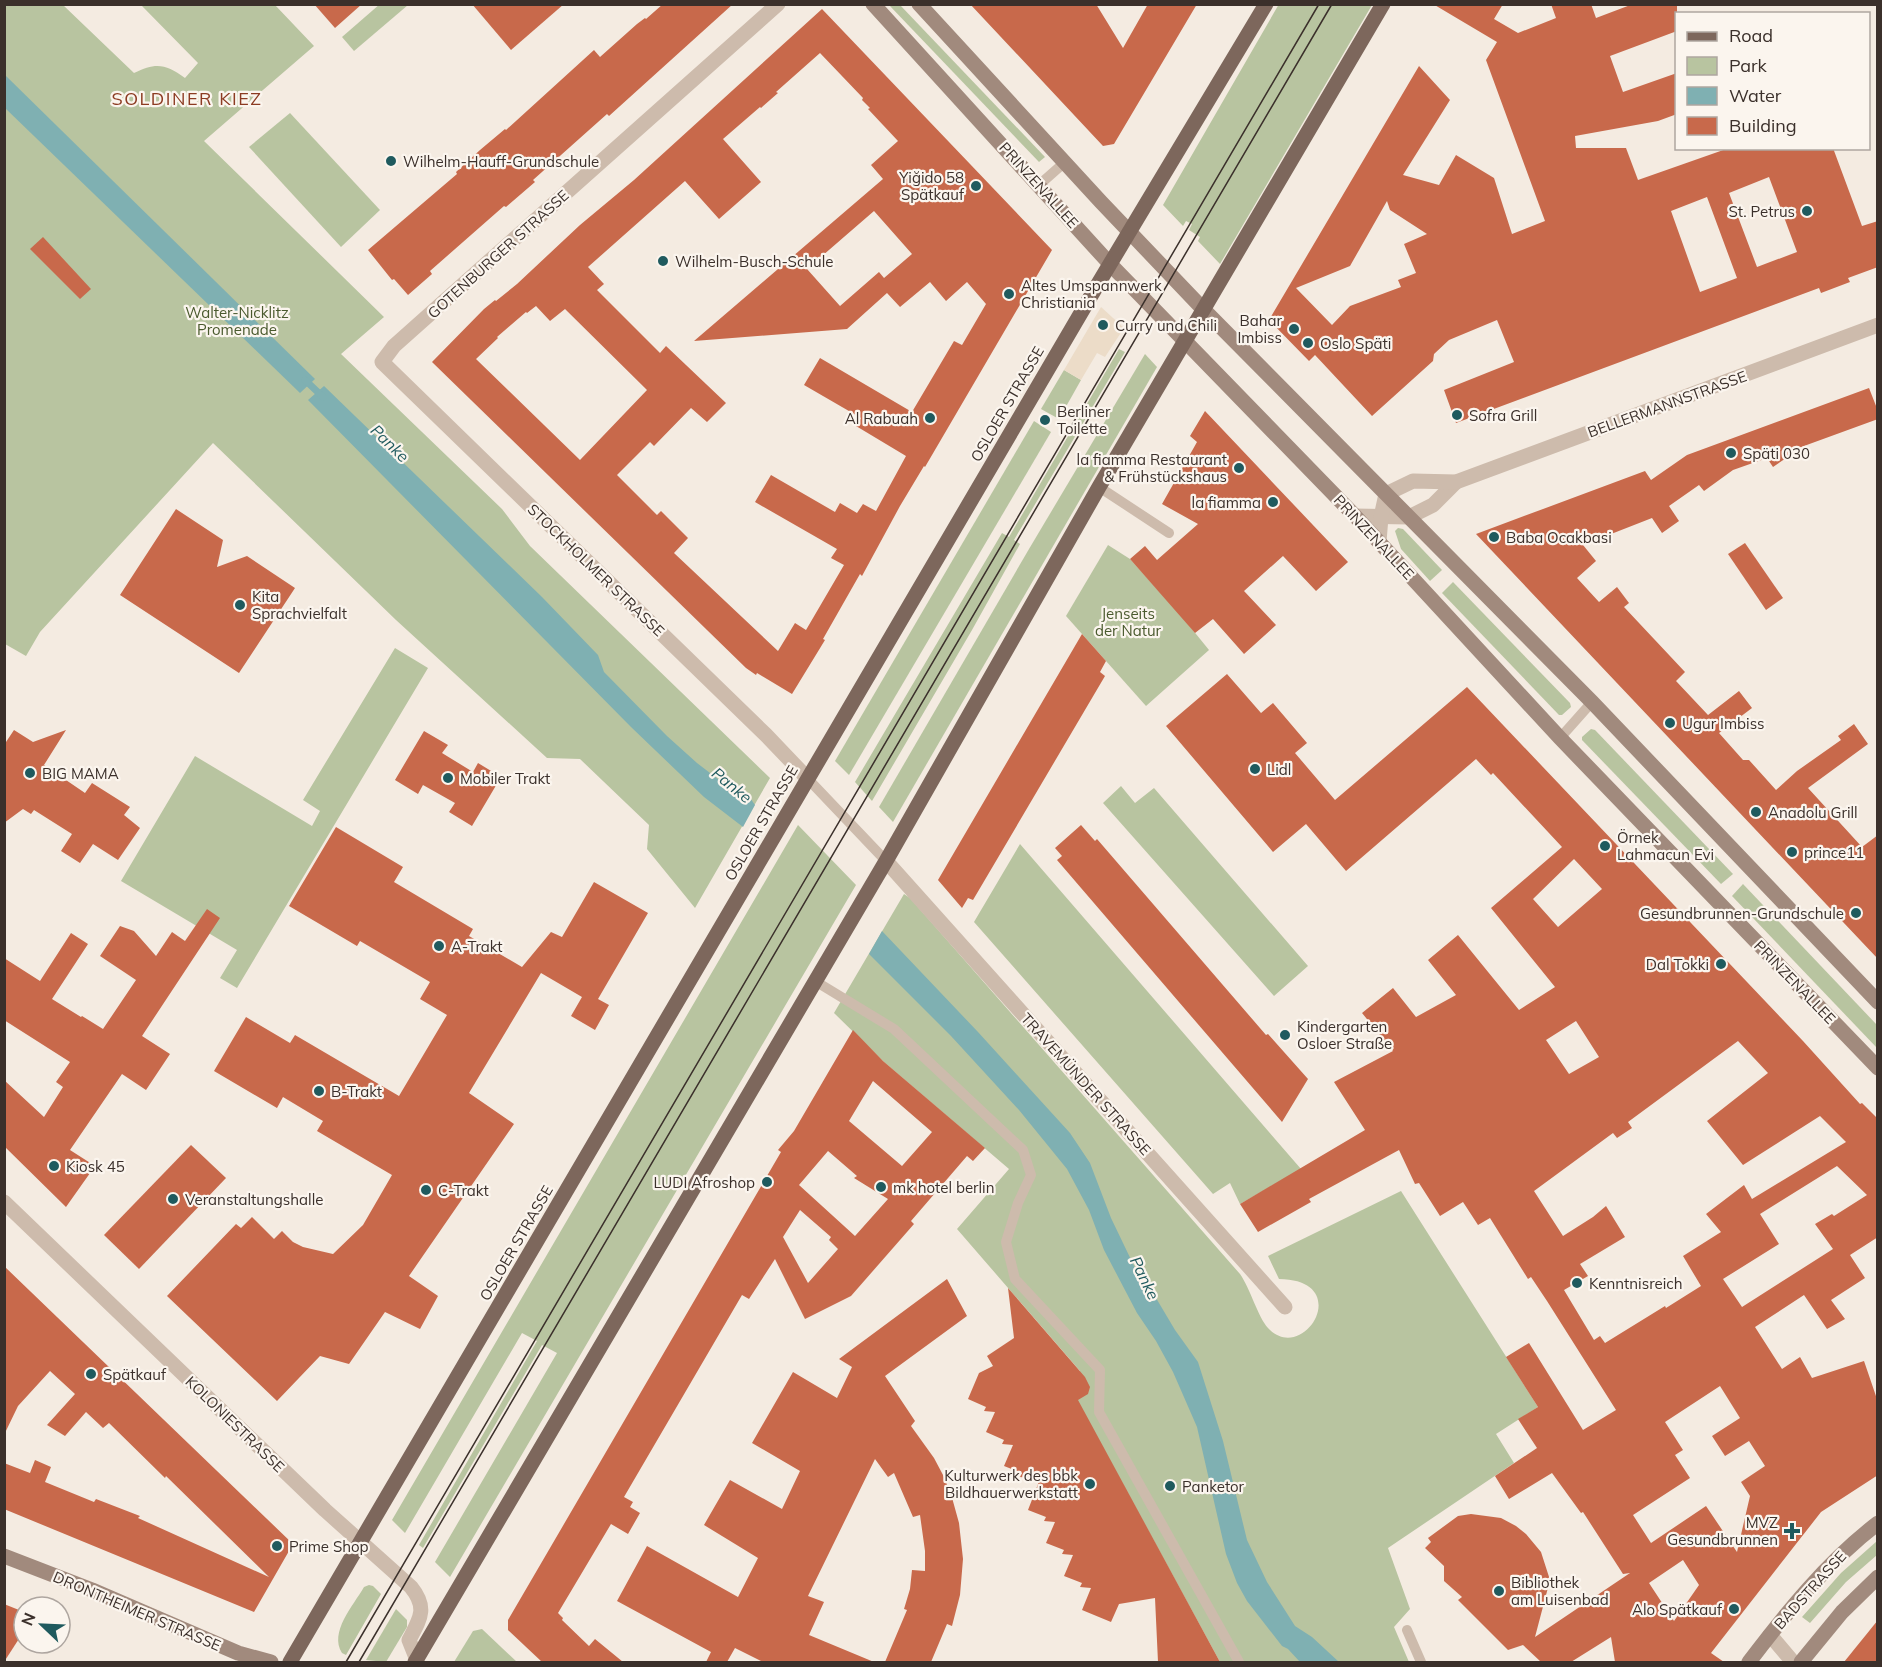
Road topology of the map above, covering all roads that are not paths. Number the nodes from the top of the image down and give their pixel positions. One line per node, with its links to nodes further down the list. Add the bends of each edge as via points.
1 (778, 4): 13 (street, GOTENBURGER STRASSE, via 394,346)
2 (873, 4): 7 (main road, PRINZENALLEE)
3 (919, 4): 6 (main road)
4 (1266, 4): 8 (main road, OSLOER STRASSE)
5 (1383, 4): 10 (main road)
6 (1065, 162): 7 (lane); 8 (main road)
7 (1039, 185): 9 (main road, PRINZENALLEE)
8 (1130, 232): 9 (main road, OSLOER STRASSE); 10 (main road)
9 (1110, 264): 12 (main road, PRINZENALLEE); 24 (main road, OSLOER STRASSE)
10 (1203, 309): 12 (main road); 16 (main road)
11 (1878, 325): 14 (street, BELLERMANNSTRASSE)
12 (1184, 342): 15 (main road); 17 (main road, PRINZENALLEE)
13 (382, 362): 24 (street, STOCKHOLMER STRASSE)
14 (1456, 483): 16 (street, BELLERMANNSTRASSE, via 1413,481); 19 (street, BELLERMANNSTRASSE, via 1433,505)
15 (1099, 487): 20 (lane); 25 (main road)
16 (1386, 494): 18 (street); 19 (main road)
17 (1354, 516): 18 (street, BELLERMANNSTRASSE); 21 (main road, PRINZENALLEE)
18 (1381, 517): 19 (street, BELLERMANNSTRASSE); 21 (street)
19 (1409, 517): 22 (main road)
20 (1169, 533)
21 (1379, 542): 23 (main road, PRINZENALLEE)
22 (1592, 702): 23 (lane); 27 (main road)
23 (1560, 738): 28 (main road, PRINZENALLEE)
24 (808, 779): 25 (lane); 32 (main road, OSLOER STRASSE)
25 (886, 861): 26 (main road); 30 (street, TRAVEMÜNDER STRASSE)
26 (815, 981): 37 (main road); 40 (lane, via 894,1029 1023,1150 1031,1175 1006,1242 1015,1279 1100,1370 1100,1412)
27 (1878, 1002)
28 (1878, 1068)
29 (4, 1202): 32 (street, KOLONIESTRASSE)
30 (1286, 1307)
31 (1878, 1523): 36 (main road, BADSTRASSE, via 1814,1581)
32 (362, 1543): 37 (street, KOLONIESTRASSE, via 419,1598 419,1621 409,1640); 39 (main road, OSLOER STRASSE)
33 (4, 1556): 38 (main road, DRONTHEIMER STRASSE, via 238,1653)
34 (1878, 1577): 44 (main road, via 1842,1612)
35 (1407, 1630): 41 (lane)
36 (1770, 1635): 42 (main road, BADSTRASSE); 43 (street)
37 (416, 1661)
38 (271, 1662)
39 (290, 1662)
40 (1239, 1662)
41 (1421, 1662)
42 (1749, 1662)
43 (1793, 1662)
44 (1802, 1662)

